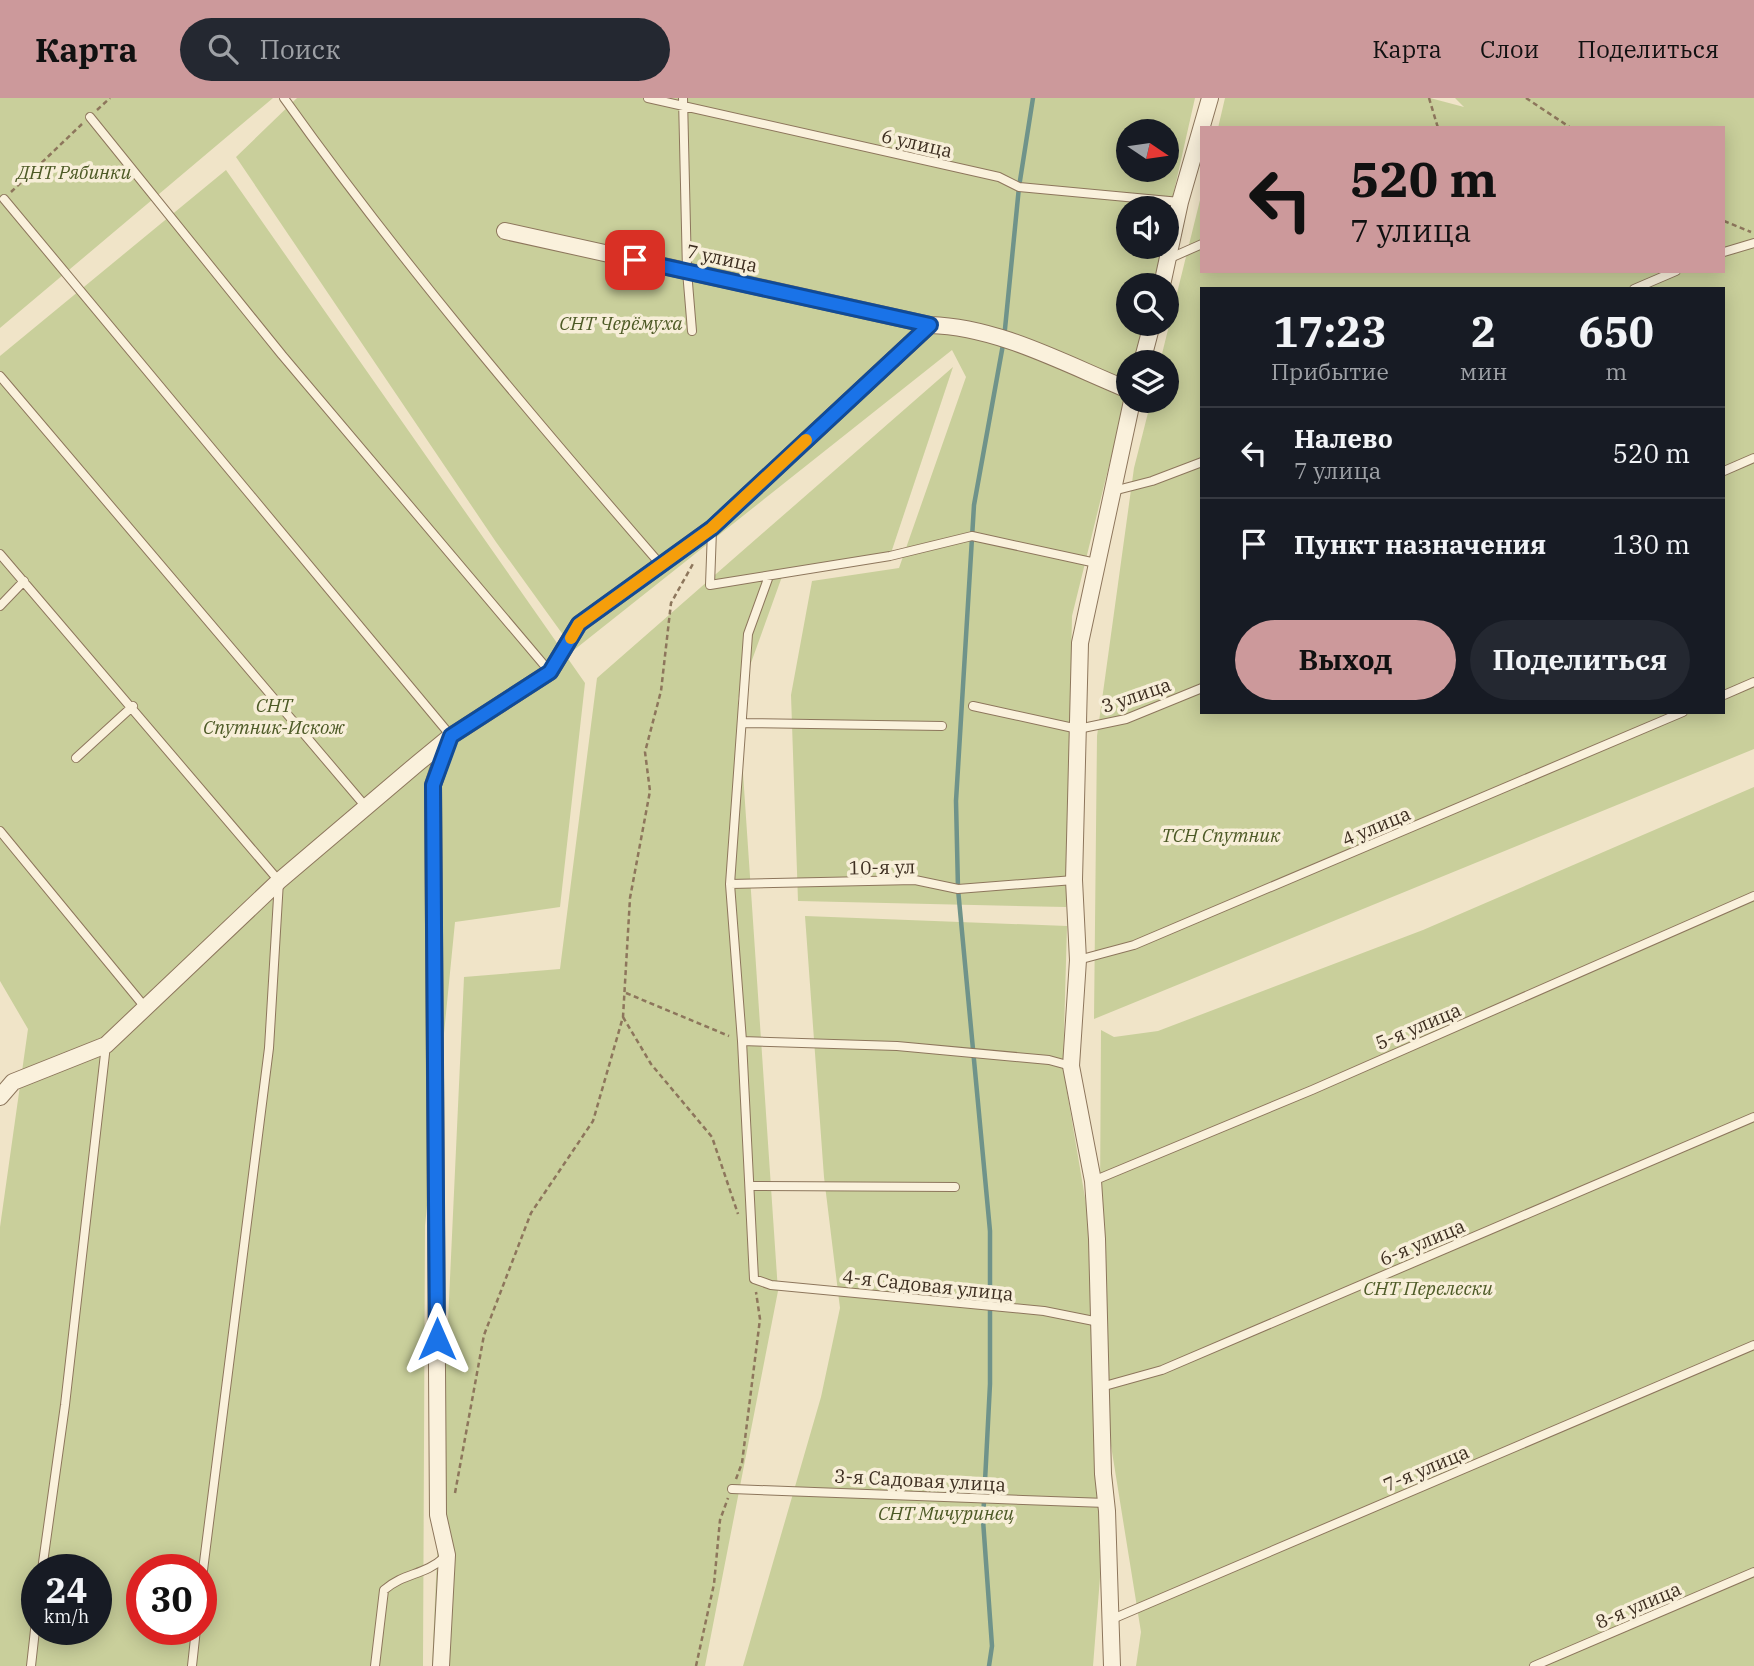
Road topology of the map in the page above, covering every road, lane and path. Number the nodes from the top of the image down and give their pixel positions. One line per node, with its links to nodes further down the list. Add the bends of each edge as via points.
1 (110, 98): 8 (path)
2 (284, 98): 41 (lane, via 493,371)
3 (648, 98): 7 (lane, 6 улица)
4 (1210, 98): 9 (street)
5 (1429, 98): 10 (path)
6 (1526, 98): 11 (path)
7 (683, 102): 14 (lane, 6 улица, via 999,177 1018,187); 24 (lane)
8 (90, 117): 13 (path); 45 (lane, via 282,355)
9 (1202, 126)
10 (1437, 126)
11 (1568, 126)
12 (1200, 134): 14 (street)
13 (4, 199): 55 (lane)
14 (1181, 202): 15 (street)
15 (1179, 211)
16 (1725, 221): 18 (path)
17 (505, 231): 24 (street, 7 улица)
18 (1754, 234)
19 (1754, 243): 21 (lane)
20 (1200, 245): 22 (lane)
21 (1725, 252)
22 (1179, 254)
23 (1168, 259): 25 (street)
24 (687, 271): 28 (street, 7 улица); 29 (lane)
25 (1165, 273)
26 (1671, 273): 27 (lane)
27 (1639, 287)
28 (930, 325): 31 (street, 7 улица, via 962,326 1004,339); 37 (street)
29 (692, 331)
30 (0, 376): 57 (lane)
31 (1116, 385)
32 (1129, 413): 36 (street)
33 (1754, 458): 35 (lane)
34 (1200, 464): 36 (lane)
35 (1725, 471)
36 (1113, 491): 40 (street)
37 (712, 528): 41 (street); 42 (lane, via 710,585)
38 (0, 554): 43 (lane)
39 (695, 560): 64 (path, via 671,603 661,691 645,752 650,791 629,898)
40 (1096, 563): 42 (lane, via 972,536 890,556); 54 (street, via 1080,643)
41 (661, 565): 45 (street, via 579,624)
42 (769, 576): 52 (lane, via 748,634)
43 (23, 581): 44 (lane); 49 (lane)
44 (0, 606)
45 (550, 672): 55 (street)
46 (1754, 682): 48 (lane)
47 (1200, 689): 54 (lane, 3 улица, via 1126,719)
48 (1725, 695)
49 (133, 706): 56 (lane); 60 (lane)
50 (973, 706): 54 (lane)
51 (1678, 714): 63 (lane, 4 улица, via 1135,945)
52 (744, 723): 53 (lane); 61 (lane)
53 (942, 726)
54 (1078, 729): 59 (street)
55 (449, 738): 57 (street); 86 (street, via 433,785 438,1515)
56 (76, 758)
57 (366, 807): 60 (street)
58 (0, 831): 65 (lane)
59 (1074, 880): 61 (lane, 10-я ул, via 958,889 915,880); 63 (street)
60 (279, 881): 65 (street); 85 (lane, via 269,1048)
61 (730, 884): 67 (lane)
62 (1754, 896): 73 (lane, 5-я улица)
63 (1078, 960): 69 (street)
64 (625, 993): 66 (path); 67 (path)
65 (145, 1006): 68 (street)
66 (623, 1017): 76 (path, via 651,1064 712,1137); 82 (path, via 593,1121 531,1213 484,1335)
67 (742, 1041): 69 (lane, via 897,1046); 74 (lane)
68 (106, 1045): 70 (street); 84 (lane)
69 (1071, 1066): 73 (street)
70 (6, 1082): 71 (street)
71 (0, 1097)
72 (1754, 1117): 80 (lane, 6-я улица, via 1162,1370)
73 (1093, 1181): 78 (street)
74 (750, 1186): 75 (lane); 77 (lane)
75 (955, 1187)
76 (738, 1216)
77 (754, 1279): 78 (lane, 4-я Садовая улица, via 771,1285 1044,1311); 81 (path, via 760,1319 742,1463)
78 (1099, 1322): 80 (street)
79 (1754, 1345): 88 (lane, 7-я улица)
80 (1100, 1388): 83 (street)
81 (732, 1489): 83 (lane, 3-я Садовая улица); 95 (path, via 720,1520 714,1584)
82 (454, 1497)
83 (1107, 1503): 88 (street)
84 (44, 1554)
85 (205, 1554)
86 (447, 1555): 93 (lane, via 429,1571 400,1576 384,1590); 94 (street)
87 (1754, 1573): 97 (lane, 8-я улица)
88 (1109, 1620): 96 (street)
89 (33, 1645): 91 (lane)
90 (194, 1645): 92 (lane)
91 (31, 1666)
92 (192, 1666)
93 (374, 1666)
94 (441, 1666)
95 (696, 1666)
96 (1112, 1666)
97 (1534, 1666)

